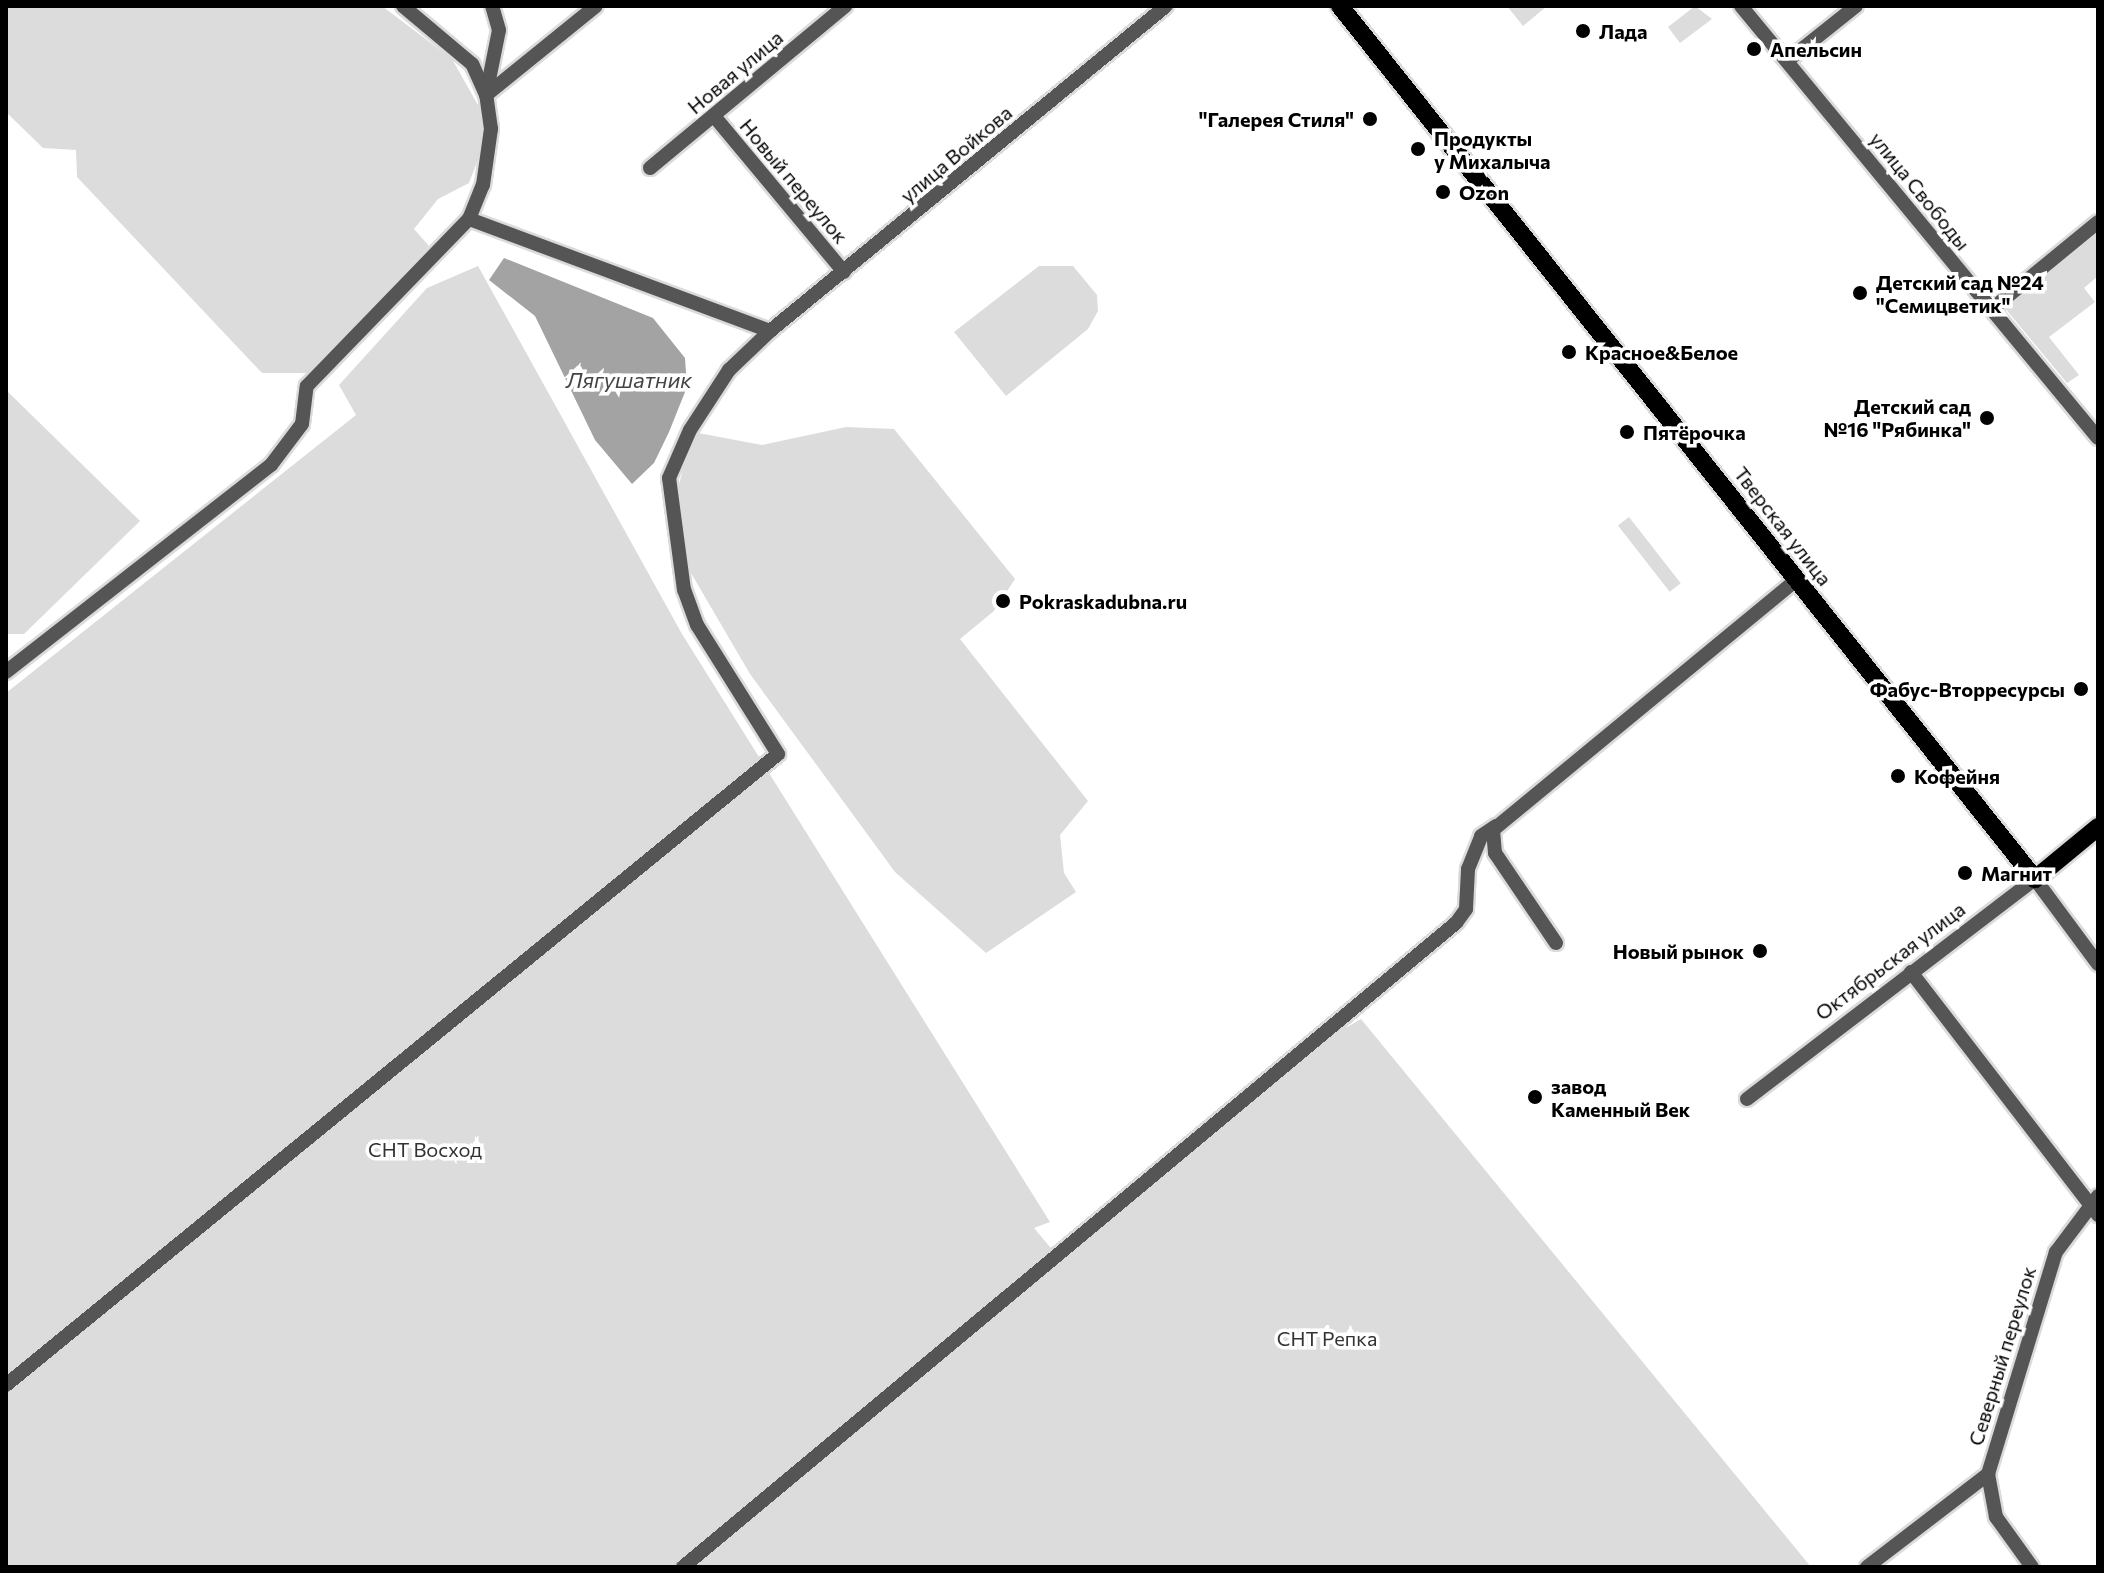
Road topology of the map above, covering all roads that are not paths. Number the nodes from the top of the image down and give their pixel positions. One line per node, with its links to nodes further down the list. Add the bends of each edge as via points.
1 (403, 6): 10 (street, via 472,64)
2 (492, 6): 10 (street, via 499,30)
3 (596, 6): 10 (street)
4 (845, 6): 11 (street, Новая улица)
5 (1166, 6): 15 (street, улица Войкова)
6 (1340, 6): 19 (main road, Тверская улица)
7 (1741, 6): 9 (street, улица Свободы)
8 (1856, 6): 9 (street)
9 (1787, 61): 16 (street, улица Свободы)
10 (486, 95): 13 (street, via 491,129 483,185)
11 (714, 116): 12 (street, Новая улица); 15 (street, Новый переулок)
12 (650, 168)
13 (469, 219): 17 (street); 20 (street, via 307,386 302,424 271,465)
14 (2098, 222): 16 (street)
15 (844, 272): 17 (street, улица Войкова)
16 (1992, 309): 18 (street, улица Свободы)
17 (770, 331): 29 (street, улица Войкова, via 708,398 669,478 697,625 778,754)
18 (2098, 438)
19 (1797, 579): 21 (street); 23 (main road, Тверская улица)
20 (6, 672)
21 (1496, 826): 24 (street, via 1495,853); 31 (street, via 1481,836 1468,869 1466,909 1456,923)
22 (2098, 827): 23 (main road, Октябрьская улица)
23 (2035, 879): 25 (street, Тверская улица); 26 (street, Октябрьская улица)
24 (1556, 943)
25 (2098, 964)
26 (1911, 972): 27 (street, Октябрьская улица); 28 (street, Северный переулок)
27 (1747, 1099)
28 (2095, 1205): 30 (street, Северный переулок, via 2056,1252)
29 (6, 1385)
30 (1988, 1474): 32 (street); 33 (street, Северный переулок, via 1996,1517)
31 (683, 1567)
32 (1867, 1567)
33 (2032, 1567)

